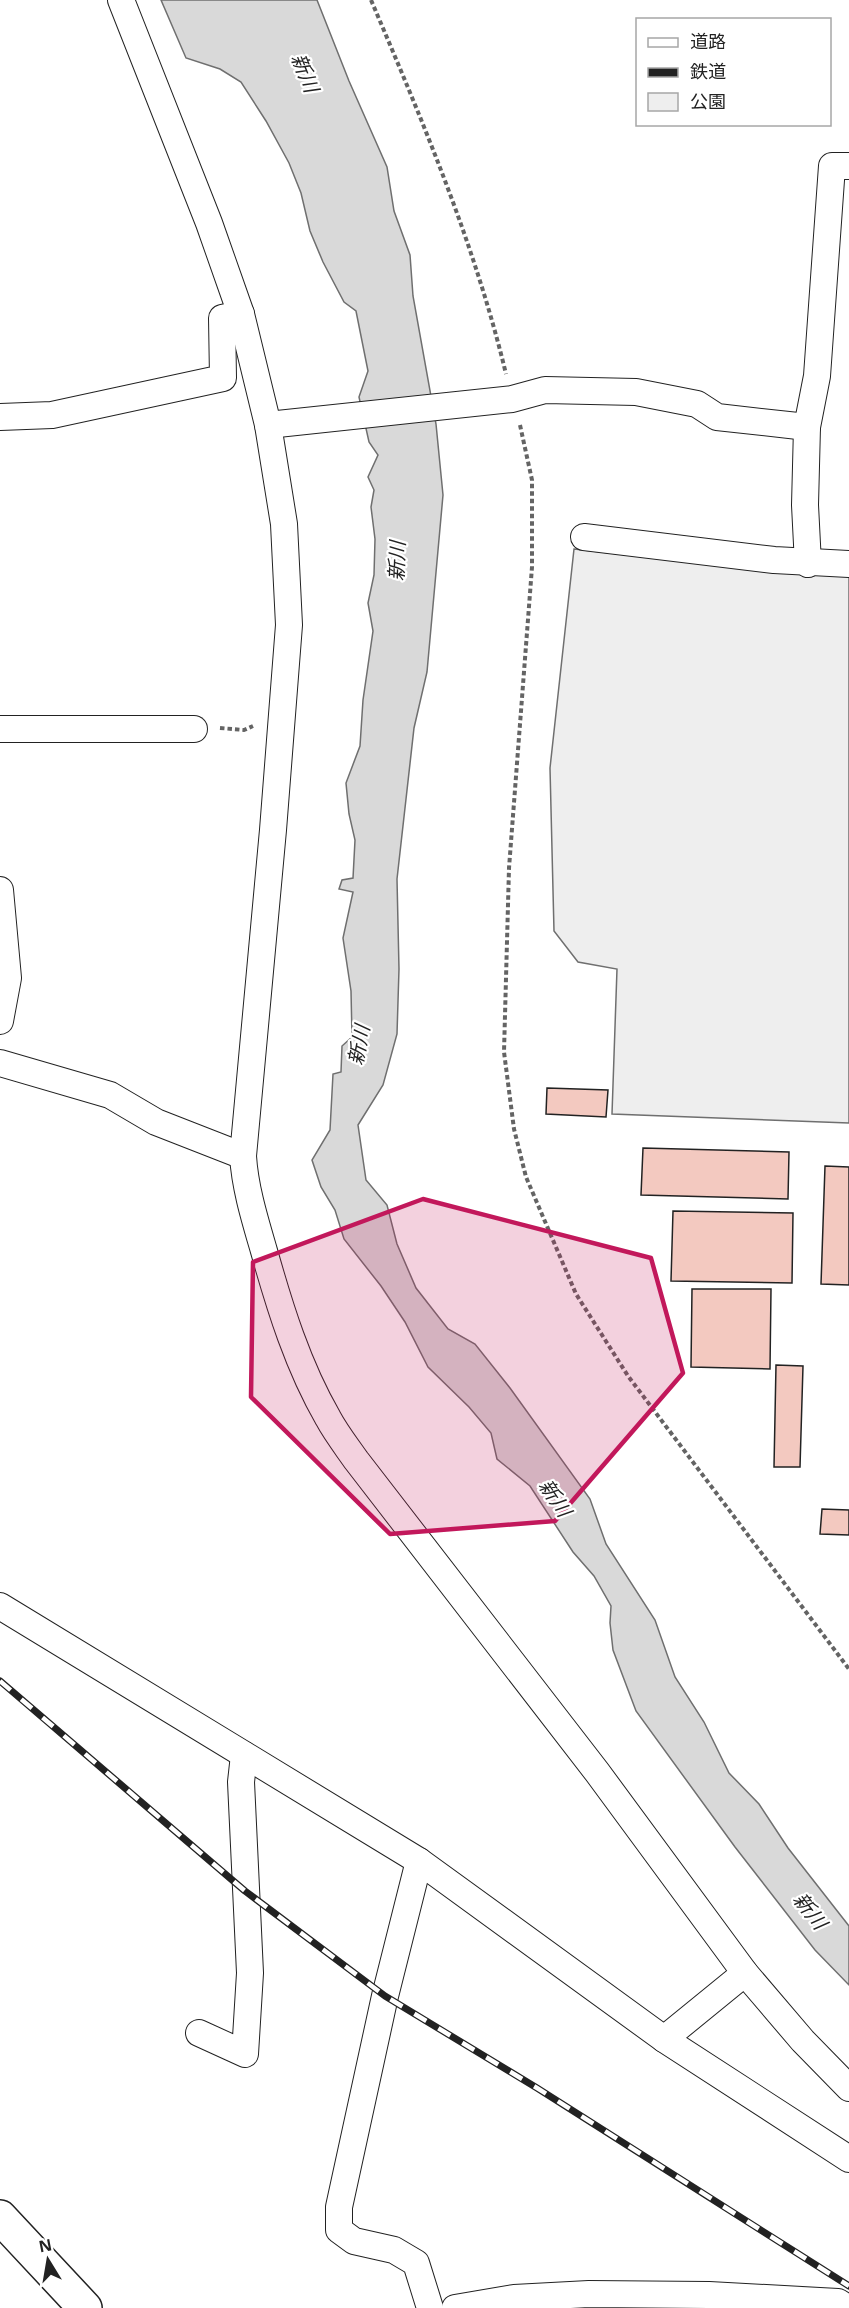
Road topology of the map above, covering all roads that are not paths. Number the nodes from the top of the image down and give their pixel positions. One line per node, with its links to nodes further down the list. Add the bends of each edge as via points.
1 (121, 0): 3 (street)
2 (849, 166): 6 (street, via 831,166 817,376)
3 (241, 314): 4 (street, via 222,318 223,378 52,415); 5 (street)
4 (0, 417)
5 (268, 425): 6 (street, via 512,399 545,390 636,392 697,404 717,417); 15 (street, via 284,524 289,625)
6 (807, 427): 8 (street)
7 (584, 537): 8 (street)
8 (808, 564): 9 (street)
9 (849, 564)
10 (0, 729): 11 (street)
11 (194, 729)
12 (0, 890): 13 (street, via 8,978)
13 (0, 1021)
14 (0, 1063): 15 (street, via 110,1095 156,1122)
15 (243, 1156): 19 (street, via 255,1219 279,1303 328,1419)
16 (0, 1606): 17 (street)
17 (244, 1755): 18 (street); 20 (street, via 241,1782 250,1973 245,2054)
18 (419, 1861): 21 (street); 26 (street, via 339,2207 339,2230 354,2241 394,2250 416,2264)
19 (745, 1973): 21 (street); 22 (street)
20 (199, 2033)
21 (664, 2039): 23 (street)
22 (849, 2088)
23 (849, 2159)
24 (0, 2217): 25 (street)
25 (85, 2308)
26 (430, 2308)
27 (455, 2308): 28 (street, via 514,2298 600,2294 838,2302)
28 (848, 2308)

